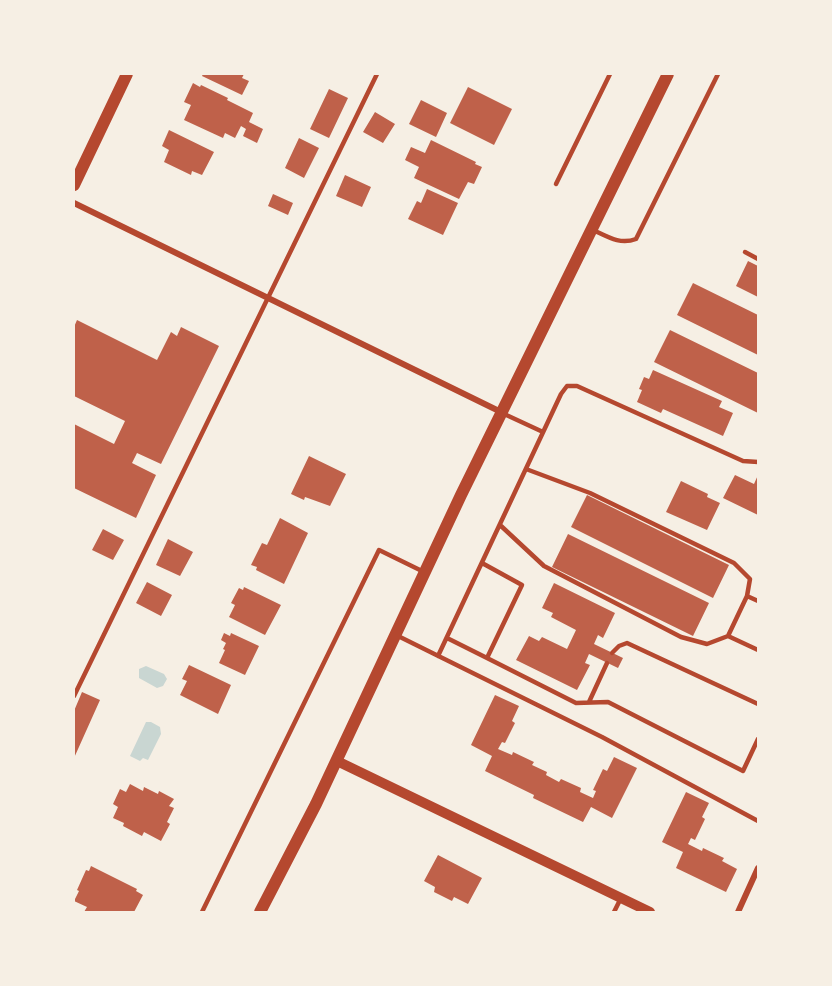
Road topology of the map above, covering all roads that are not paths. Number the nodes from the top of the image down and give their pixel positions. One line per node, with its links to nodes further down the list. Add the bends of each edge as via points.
1 (127, 74): 7 (main road)
2 (377, 74): 12 (lane)
3 (610, 74): 6 (lane)
4 (669, 74): 9 (main road)
5 (718, 74): 9 (lane, via 636,239 627,243)
6 (556, 184)
7 (74, 185)
8 (74, 202): 12 (street)
9 (592, 229): 13 (main road)
10 (745, 252): 11 (lane)
11 (759, 259)
12 (268, 299): 13 (street); 30 (lane)
13 (501, 412): 14 (lane); 19 (main road)
14 (543, 432): 15 (lane, via 561,394 567,386 577,386 743,461); 16 (lane)
15 (759, 462)
16 (526, 469): 17 (lane); 20 (lane, via 590,494 734,563 750,579)
17 (500, 525): 18 (lane); 23 (lane, via 544,566 681,637 707,644)
18 (482, 563): 24 (lane); 28 (lane, via 522,585)
19 (424, 573): 22 (main road); 38 (lane, via 379,550)
20 (747, 596): 21 (lane); 23 (lane)
21 (759, 601)
22 (394, 634): 27 (lane); 34 (main road)
23 (728, 636): 25 (lane)
24 (447, 638): 27 (lane); 28 (lane)
25 (759, 650)
26 (612, 653): 32 (lane, via 627,643)
27 (438, 656): 35 (lane)
28 (487, 658): 31 (lane, via 576,703)
29 (607, 663): 31 (lane)
30 (74, 696)
31 (589, 702): 33 (lane, via 608,702 743,771)
32 (759, 704)
33 (759, 739)
34 (337, 761): 37 (street); 39 (main road)
35 (759, 821)
36 (759, 868): 42 (street)
37 (621, 898): 40 (lane); 41 (street)
38 (202, 912)
39 (260, 912)
40 (614, 912)
41 (650, 912)
42 (738, 912)

